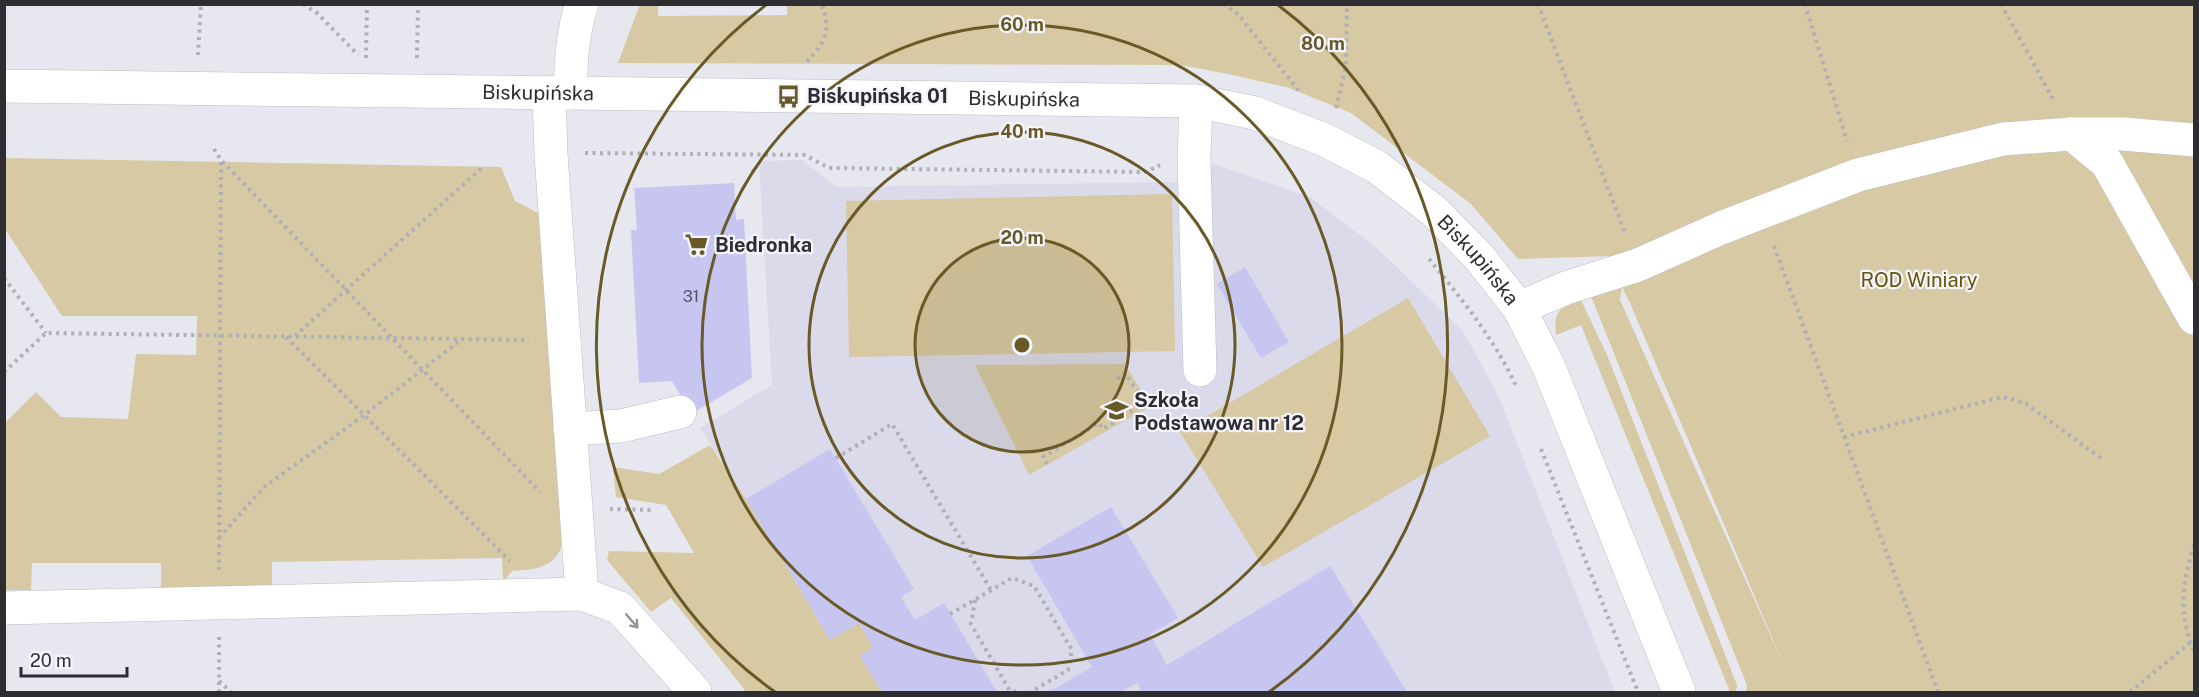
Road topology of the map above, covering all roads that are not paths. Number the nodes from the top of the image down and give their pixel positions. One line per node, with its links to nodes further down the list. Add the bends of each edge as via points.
1 (582, 4): 3 (street)
2 (4, 86): 3 (street, Biskupińska)
3 (559, 92): 4 (street, Biskupińska); 11 (street, via 564,342)
4 (1196, 101): 7 (street, Biskupińska, via 1255,113 1325,140 1377,167 1435,212 1479,257); 9 (street)
5 (2072, 134): 6 (street); 7 (street, via 2003,139 1858,175 1638,265); 8 (street, via 2107,163)
6 (2194, 140)
7 (1519, 308): 15 (street, Biskupińska, via 1548,364)
8 (2194, 318)
9 (1200, 370)
10 (680, 412): 11 (street, via 621,426)
11 (570, 429): 12 (street)
12 (582, 594): 13 (street); 14 (street, one-way to 14, via 620,608)
13 (4, 608)
14 (695, 693)
15 (1679, 693)

